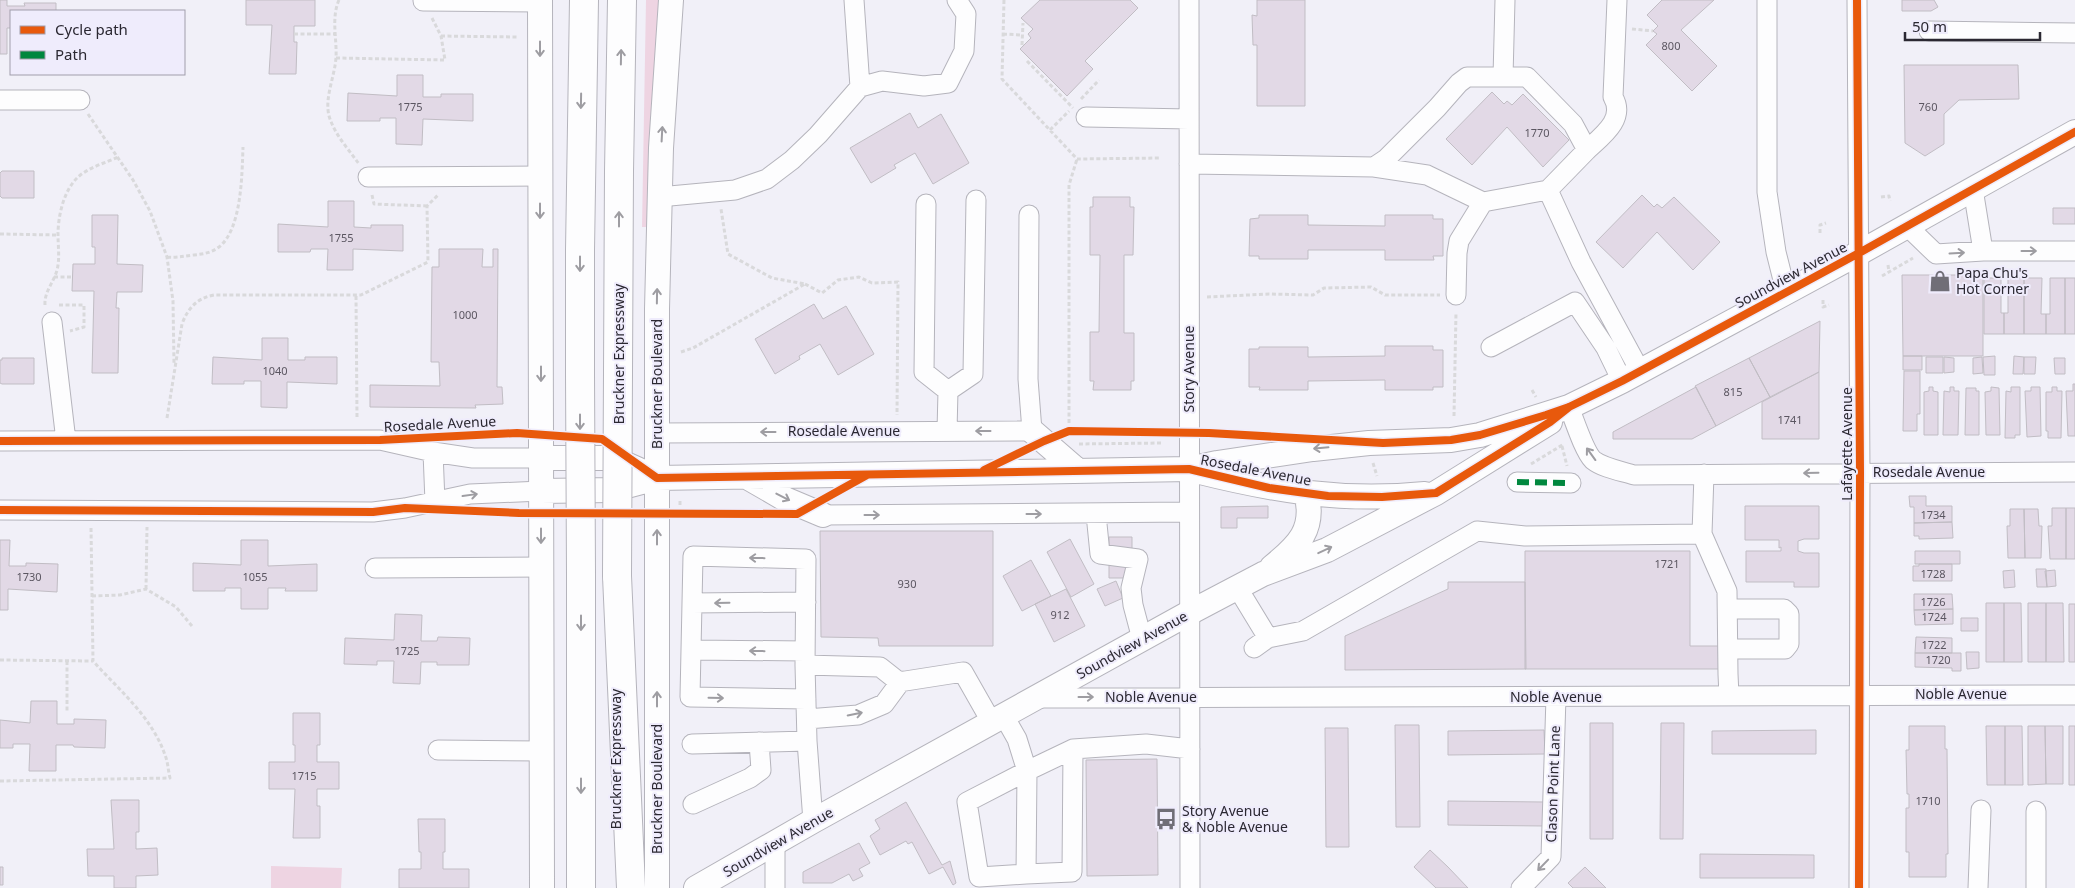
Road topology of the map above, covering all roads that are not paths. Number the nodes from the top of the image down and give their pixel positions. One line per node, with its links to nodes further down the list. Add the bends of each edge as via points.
1 (584, 0): 109 (highway, one-way to 109, bridge, via 580,250)
2 (622, 0): 74 (highway, Bruckner Expressway, one-way to 2, bridge)
3 (670, 0): 29 (main road, Bruckner Boulevard, one-way to 3)
4 (854, 0): 16 (street)
5 (957, 0): 16 (street, via 966,14 964,51 948,83 924,86 882,81)
6 (1189, 0): 20 (street, Story Avenue)
7 (1506, 0): 15 (street)
8 (1617, 0): 22 (street, via 1612,97 1617,104 1614,123)
9 (1767, 0): 38 (street, via 1767,192)
10 (1857, 0): 37 (street, Lafayette Avenue)
11 (423, 1): 12 (street)
12 (540, 1): 25 (main road, one-way to 25)
13 (1928, 31): 14 (street)
14 (2075, 33)
15 (1503, 77): 22 (street, via 1527,77 1573,124); 24 (street, via 1467,77 1458,83 1386,159)
16 (860, 87): 29 (street, via 818,135 767,179 735,190)
17 (0, 100): 18 (street)
18 (80, 100)
19 (1086, 117): 20 (street)
20 (1189, 118): 23 (street, Story Avenue)
21 (2075, 132): 27 (main road, Soundview Avenue)
22 (1587, 150): 28 (street)
23 (1189, 164): 24 (street); 53 (street, Story Avenue)
24 (1374, 167): 31 (street, via 1428,175)
25 (540, 176): 26 (street); 52 (main road, one-way to 52)
26 (368, 177)
27 (1973, 189): 34 (main road, Soundview Avenue); 35 (street)
28 (1548, 190): 31 (street); 42 (street)
29 (659, 197): 47 (main road, Bruckner Boulevard, one-way to 29)
30 (976, 200): 43 (street, via 973,374)
31 (1483, 202): 39 (street, via 1459,240)
32 (926, 204): 43 (street, via 924,372)
33 (1029, 215): 46 (street, via 1028,379)
34 (1907, 226): 35 (street, one-way to 35, via 1936,254); 37 (main road, Soundview Avenue)
35 (1983, 251): 36 (street, one-way to 36)
36 (2075, 251)
37 (1859, 252): 38 (main road, Soundview Avenue); 55 (street, Lafayette Avenue)
38 (1786, 292): 42 (main road, Soundview Avenue)
39 (1456, 295)
40 (48, 314): 49 (street)
41 (1491, 347): 42 (street, via 1575,302 1606,348)
42 (1631, 376): 44 (main road, Soundview Avenue)
43 (948, 390): 45 (street)
44 (1569, 407): 50 (main road, Soundview Avenue, via 1480,435 1451,440); 57 (street, Rosedale Avenue, one-way to 44, via 1634,475 1602,465 1592,459); 63 (main road, Soundview Avenue)
45 (947, 431): 46 (street, Rosedale Avenue, one-way to 45); 47 (street, Rosedale Avenue, one-way to 47)
46 (1032, 431): 54 (main road)
47 (657, 433): 59 (main road, Bruckner Boulevard)
48 (0, 441): 49 (street, Rosedale Avenue)
49 (66, 441): 51 (street, Rosedale Avenue, via 380,440)
50 (1370, 444): 53 (main road, Rosedale Avenue, one-way to 53, via 1314,449)
51 (433, 452): 52 (street, Rosedale Avenue, via 473,458); 65 (street)
52 (541, 458): 59 (main road, Rosedale Avenue, via 612,458); 62 (main road)
53 (1189, 469): 54 (main road, Rosedale Avenue); 64 (main road, Rosedale Avenue); 67 (street, Story Avenue)
54 (1077, 470): 58 (main road, Rosedale Avenue)
55 (1860, 472): 56 (street, Rosedale Avenue); 57 (street, Rosedale Avenue, one-way to 57); 85 (street, Lafayette Avenue)
56 (2075, 472)
57 (1704, 474): 70 (street)
58 (745, 476): 59 (main road, Rosedale Avenue); 69 (main road, one-way to 69)
59 (657, 478): 62 (main road, Rosedale Avenue, via 612,490); 112 (main road, Bruckner Boulevard, one-way to 59)
60 (1570, 478): 61 (street)
61 (1517, 482)
62 (541, 491): 65 (street, Rosedale Avenue, one-way to 62, via 470,494); 71 (main road, one-way to 71)
63 (1436, 493): 64 (main road, Rosedale Avenue, via 1368,497); 73 (main road, Soundview Avenue, one-way to 63, via 1327,550)
64 (1306, 494): 73 (main road, via 1309,524 1288,553)
65 (435, 502): 66 (street, Rosedale Avenue, via 373,512)
66 (0, 510)
67 (1189, 512): 68 (street); 79 (street, Story Avenue)
68 (1096, 514): 69 (street, one-way to 68); 80 (street, via 1100,554 1138,559 1131,588 1132,605)
69 (823, 515)
70 (1702, 534): 75 (street, via 1525,536 1477,531 1303,631 1261,643); 78 (street, via 1727,591)
71 (541, 567): 72 (street); 100 (main road)
72 (375, 568)
73 (1263, 574): 75 (main road, Soundview Avenue)
74 (617, 576): 110 (highway, Bruckner Expressway); 111 (highway)
75 (1237, 587): 79 (main road, Soundview Avenue)
76 (806, 602): 77 (street, one-way to 77); 77 (street, one-way to 77, via 806,559 692,556); 83 (street)
77 (692, 603): 82 (street)
78 (1728, 609): 81 (street); 81 (street, via 1784,608 1789,614 1789,644 1785,649)
79 (1189, 613): 80 (main road, Soundview Avenue); 90 (street, Story Avenue)
80 (1142, 639): 89 (main road, Soundview Avenue)
81 (1728, 649): 87 (street)
82 (691, 650): 83 (street, one-way to 82); 91 (street, one-way to 91, via 690,697)
83 (805, 658): 84 (street, via 880,667); 91 (street)
84 (902, 681): 92 (street, one-way to 84, via 858,715 884,704); 93 (street, via 963,672)
85 (1859, 694): 86 (street, Noble Avenue); 87 (street, Noble Avenue); 117 (street, Lafayette Avenue)
86 (2075, 694)
87 (1730, 696): 88 (street, Noble Avenue)
88 (1556, 697): 90 (street, Noble Avenue); 116 (street, Clason Point Lane, one-way to 116, via 1551,857)
89 (1037, 698): 90 (street, Noble Avenue, one-way to 90); 93 (main road, Soundview Avenue)
90 (1190, 698): 98 (street, Story Avenue)
91 (806, 699): 92 (street)
92 (807, 719): 94 (street)
93 (998, 720): 101 (street, via 1017,739); 105 (main road, Soundview Avenue)
94 (807, 741): 95 (street); 105 (street)
95 (759, 742): 96 (street); 102 (street, via 761,770)
96 (692, 744)
97 (1073, 749): 98 (street, via 1146,744); 101 (street); 107 (street, via 1072,872)
98 (1190, 749): 115 (street, Story Avenue)
99 (438, 750): 100 (street)
100 (542, 752): 108 (main road)
101 (1027, 771): 107 (street); 107 (street, via 967,802 979,877)
102 (693, 804)
103 (1981, 810): 118 (street)
104 (2036, 811): 119 (street)
105 (813, 821): 106 (main road, Soundview Avenue)
106 (776, 844): 113 (main road, Soundview Avenue); 114 (street)
107 (1026, 874)
108 (542, 888)
109 (581, 888)
110 (615, 888)
111 (631, 888)
112 (657, 888)
113 (696, 888)
114 (775, 888)
115 (1190, 888)
116 (1521, 888)
117 (1859, 888)
118 (1978, 888)
119 (2036, 888)

